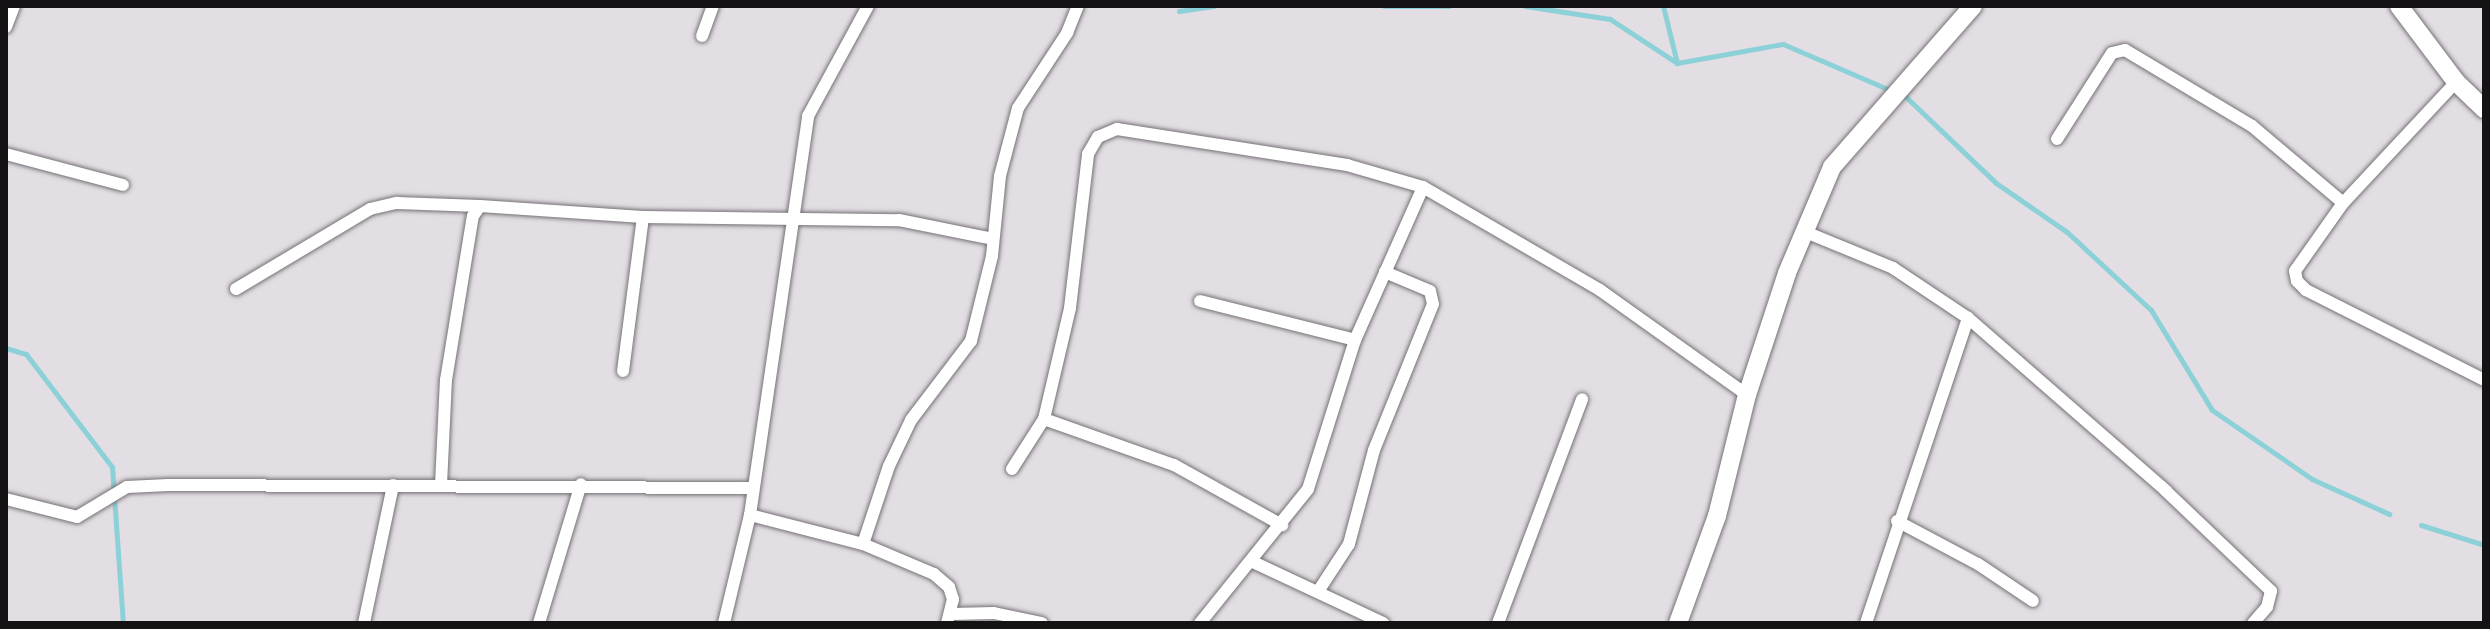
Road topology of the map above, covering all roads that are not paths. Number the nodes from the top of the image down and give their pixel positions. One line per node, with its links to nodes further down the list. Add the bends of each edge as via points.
1 (14, 6): 7 (street)
2 (713, 6): 8 (street)
3 (868, 6): 17 (street, via 814,98)
4 (1078, 6): 20 (street, via 1067,33 1018,108 1000,176)
5 (1973, 6): 19 (street, via 1899,94 1846,146)
6 (2399, 6): 9 (street)
7 (6, 27)
8 (702, 36)
9 (2456, 82): 10 (street); 15 (street)
10 (2484, 109)
11 (2057, 139): 15 (street, via 2112,53 2125,50 2252,126)
12 (8, 160): 13 (street)
13 (123, 185)
14 (1423, 187): 21 (street); 28 (street, via 1600,290); 30 (street, via 1347,165 1239,147 1117,129 1098,137 1088,154 1070,308)
15 (2343, 203): 27 (street, via 2301,258 2297,281)
16 (480, 206): 18 (street); 22 (street, via 397,203 370,209); 34 (street, via 473,216 446,380)
17 (794, 216): 18 (street); 20 (street, via 899,220); 35 (street)
18 (643, 217): 26 (street)
19 (1803, 231): 24 (street, via 1893,268); 28 (street)
20 (993, 239): 40 (street, via 971,341 911,420)
21 (1385, 272): 25 (street); 42 (street, via 1430,291 1433,304 1374,450 1349,544)
22 (236, 289)
23 (1200, 301): 25 (street)
24 (1968, 318): 38 (street); 54 (street, via 2259,577 2271,591 2267,607)
25 (1355, 340): 39 (street, via 1308,489)
26 (623, 371)
27 (2484, 380)
28 (1747, 395): 52 (street, via 1717,516)
29 (1582, 399): 51 (street)
30 (1044, 419): 31 (street); 39 (street, via 1174,465)
31 (1012, 469)
32 (581, 484): 34 (street); 35 (street); 46 (street)
33 (393, 485): 34 (street); 36 (street, via 127,487 77,517); 45 (street)
34 (441, 485)
35 (750, 488): 37 (street)
36 (6, 499)
37 (750, 515): 40 (street); 47 (street)
38 (1897, 521): 43 (street, via 1978,564); 53 (street)
39 (1282, 525): 41 (street)
40 (863, 544): 44 (street, via 934,574 949,587)
41 (1253, 562): 42 (street); 49 (street)
42 (1319, 590): 50 (street)
43 (2033, 601)
44 (949, 618): 48 (street, via 994,613)
45 (364, 623)
46 (539, 623)
47 (724, 623)
48 (1042, 623)
49 (1200, 623)
50 (1383, 623)
51 (1498, 623)
52 (1678, 623)
53 (1866, 623)
54 (2253, 623)

